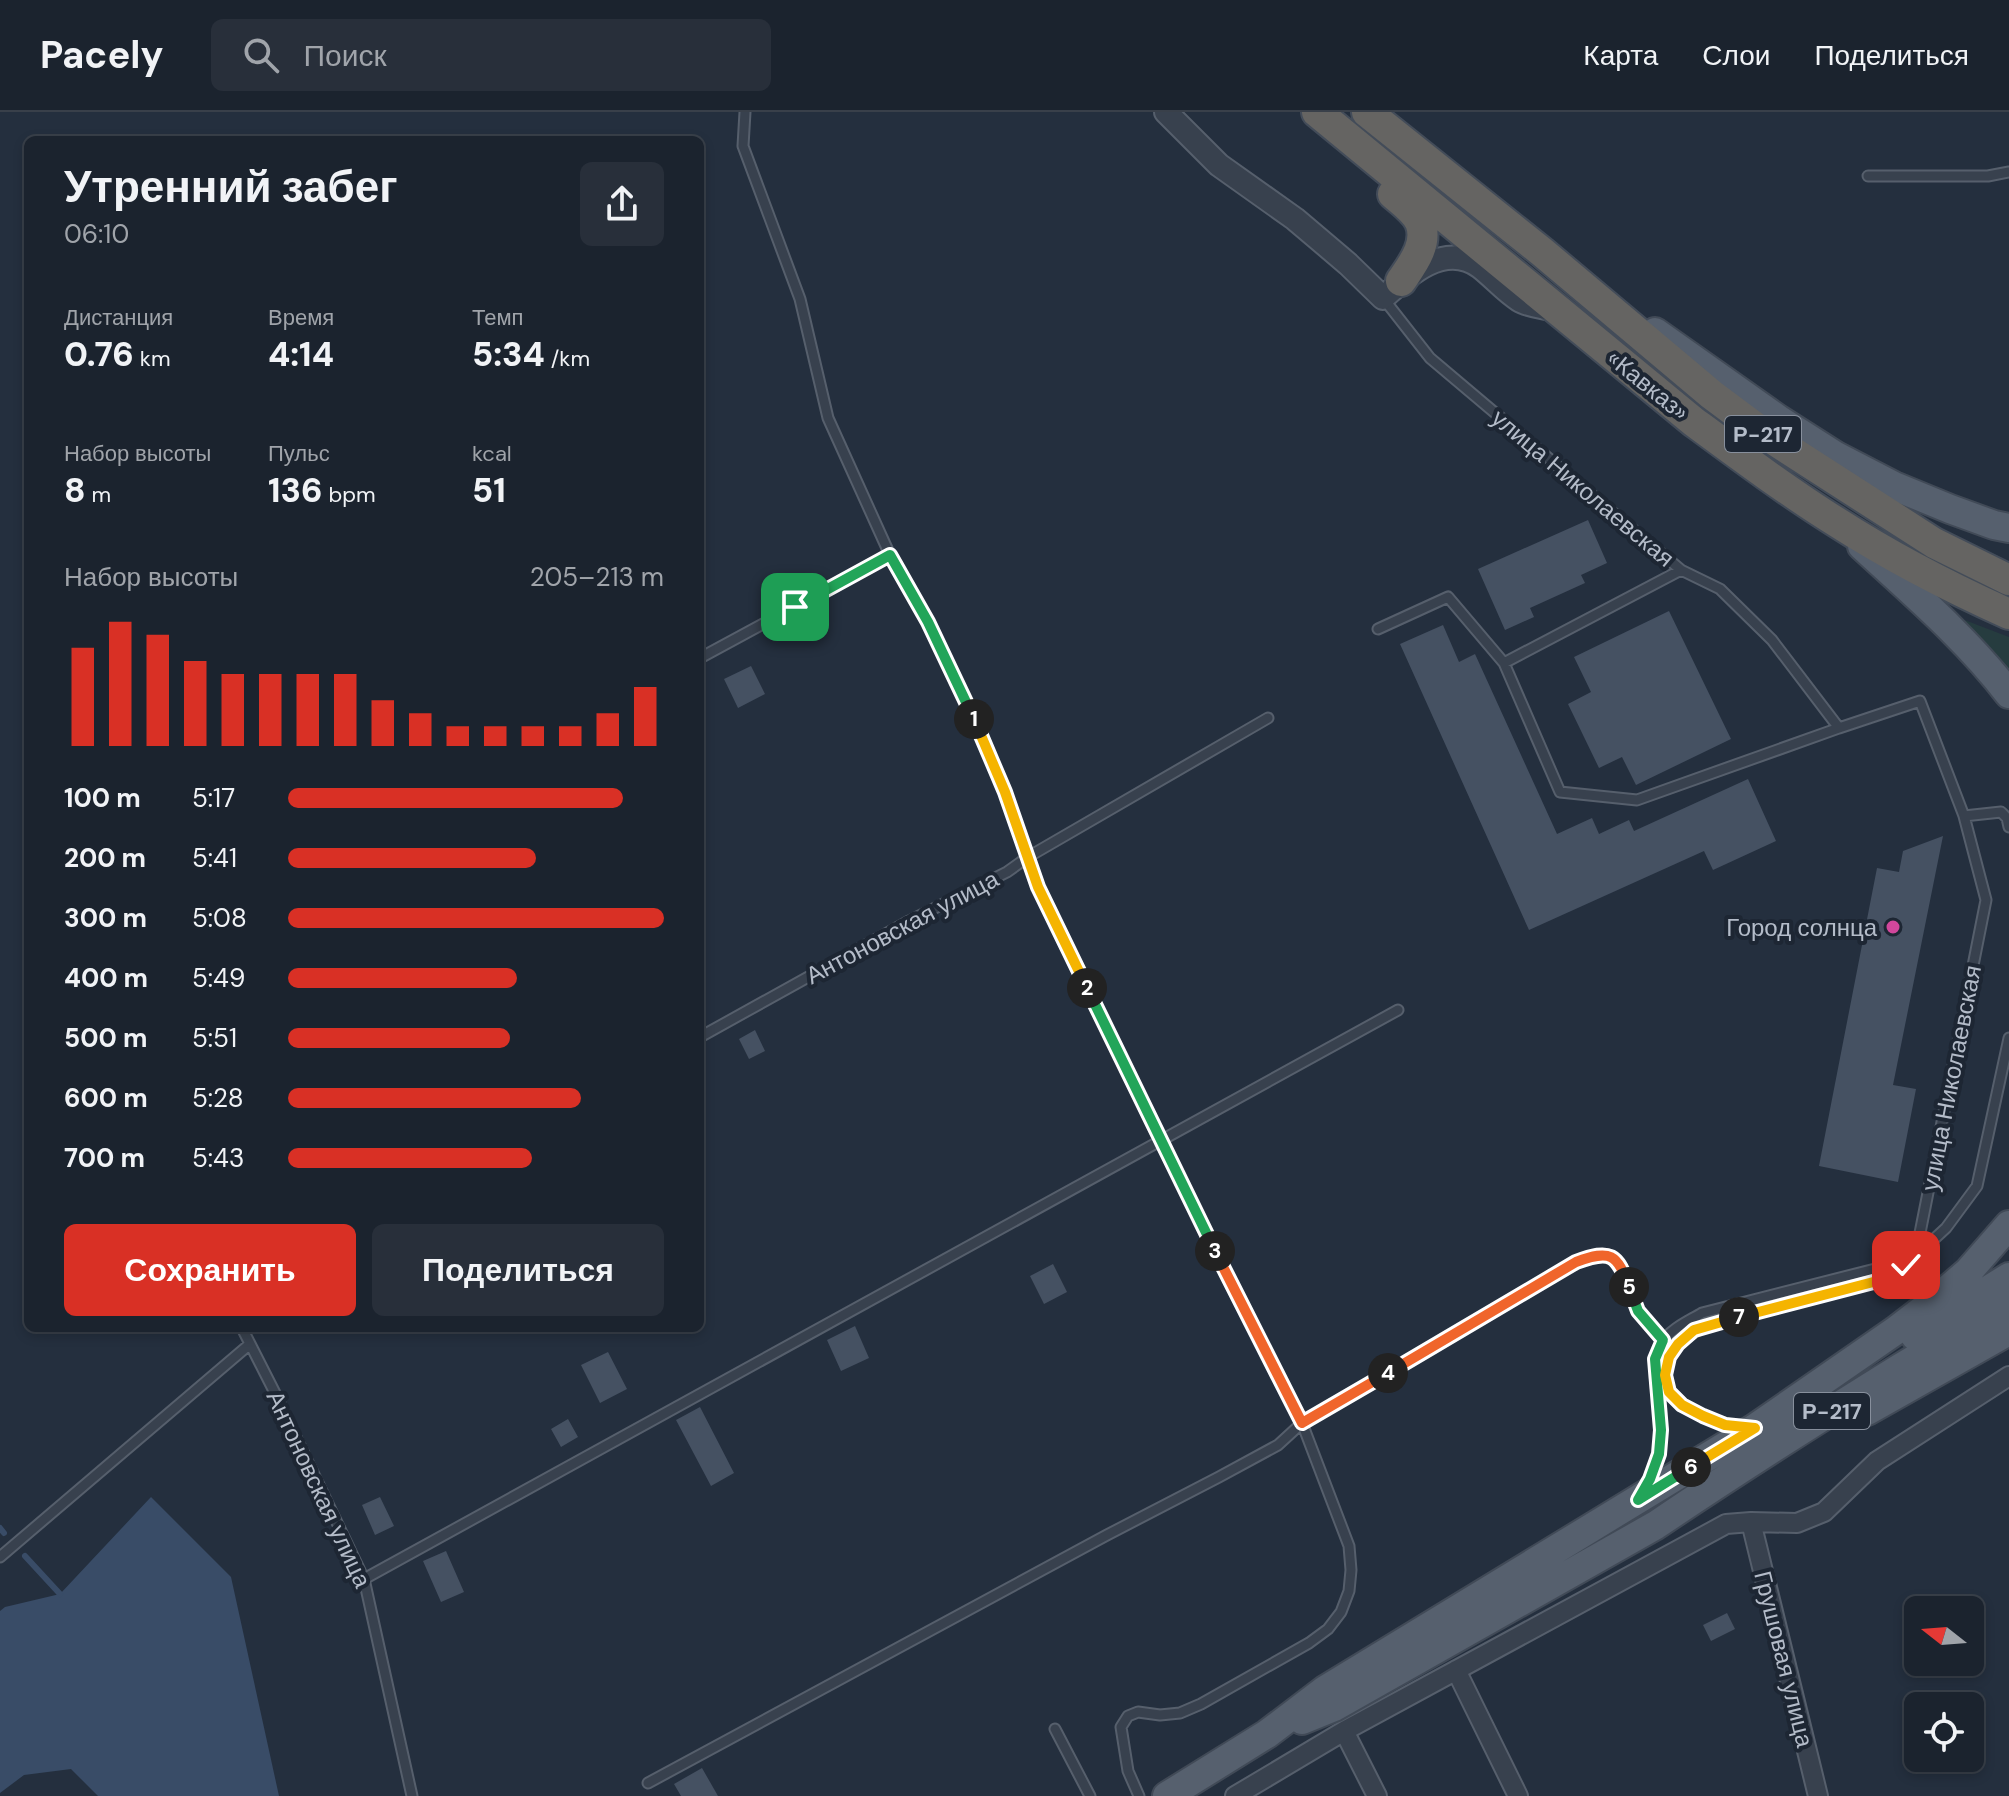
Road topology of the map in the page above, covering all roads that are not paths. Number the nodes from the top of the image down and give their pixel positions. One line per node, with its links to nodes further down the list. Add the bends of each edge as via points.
1 (745, 112): 13 (lane, via 743,146 800,299 828,418)
2 (1166, 112): 9 (street, улица Николаевская, via 1219,165 1348,264)
3 (1310, 112): 9 (highway, via 1316,125 1420,222 1418,257)
4 (1317, 112): 10 (highway, «Кавказ» / Р-217)
5 (1367, 112): 8 (highway, «Кавказ» / Р-217)
6 (2009, 172): 7 (lane)
7 (1868, 176)
8 (1542, 252): 12 (main road, via 1836,456 1908,492); 15 (highway, «Кавказ» / Р-217, via 1763,433 1934,543)
9 (1392, 290): 10 (street, via 1426,264 1440,258 1462,259 1478,265 1520,301); 14 (lane, улица Николаевская, via 1430,358)
10 (1557, 310): 11 (highway, «Кавказ» / Р-217, via 1694,422)
11 (1835, 521): 16 (highway, «Кавказ» / Р-217); 20 (main road, via 1948,627)
12 (2009, 528)
13 (890, 555): 18 (lane); 25 (lane, via 982,735)
14 (1681, 570): 19 (lane); 22 (lane, улица Николаевская, via 1720,589 1772,640)
15 (2009, 580)
16 (2009, 614)
17 (1378, 629): 19 (lane, via 1448,597)
18 (704, 656)
19 (1504, 663): 22 (lane, via 1560,792 1637,800)
20 (2009, 694)
21 (1268, 718): 25 (lane, Антоновская улица)
22 (1839, 728): 23 (lane, улица Николаевская, via 1920,701)
23 (1964, 816): 24 (lane, via 2001,812); 35 (lane, улица Николаевская, via 1986,900 1919,1238 1883,1267 1702,1313)
24 (2009, 827)
25 (1028, 857): 27 (lane, Антоновская улица); 29 (lane)
26 (1398, 1010): 29 (lane)
27 (704, 1035)
28 (2009, 1038): 39 (lane, улица Николаевская, via 1977,1186 1928,1245 1881,1280 1694,1330 1669,1357 1669,1392 1682,1405 1725,1425)
29 (1160, 1141): 38 (lane); 44 (lane)
30 (2009, 1225): 39 (main road, Р-217, via 1934,1301)
31 (2009, 1277): 39 (main road, Р-217, via 1828,1391)
32 (2009, 1300): 42 (main road, Р-217)
33 (2009, 1331): 42 (main road, Р-217, via 1714,1500)
34 (244, 1332): 36 (lane, Антоновская улица)
35 (1663, 1340): 38 (lane, via 1638,1311 1621,1265 1611,1256 1595,1255); 40 (lane, via 1655,1359 1659,1454)
36 (250, 1344): 43 (lane); 44 (lane, Антоновская улица)
37 (2009, 1376): 41 (street, via 1877,1461 1824,1512 1797,1523)
38 (1302, 1423): 49 (lane, via 1278,1445); 52 (lane, via 1349,1546 1349,1591 1341,1612 1309,1643 1201,1704 1180,1713 1128,1716 1121,1727 1128,1771)
39 (1755, 1428): 40 (main road)
40 (1638, 1500): 48 (main road, via 1325,1690)
41 (1751, 1522): 45 (street, via 1726,1524); 57 (street, Грушовая улица)
42 (1656, 1525): 48 (main road, via 1334,1707)
43 (0, 1557)
44 (364, 1579): 50 (lane, Антоновская улица)
45 (1456, 1670): 47 (street); 56 (street)
46 (1055, 1729): 51 (lane)
47 (1344, 1731): 54 (street); 55 (street)
48 (1267, 1734): 53 (main road)
49 (648, 1783)
50 (412, 1796)
51 (1090, 1796)
52 (1139, 1796)
53 (1167, 1796)
54 (1235, 1796)
55 (1377, 1796)
56 (1518, 1796)
57 (1818, 1796)

